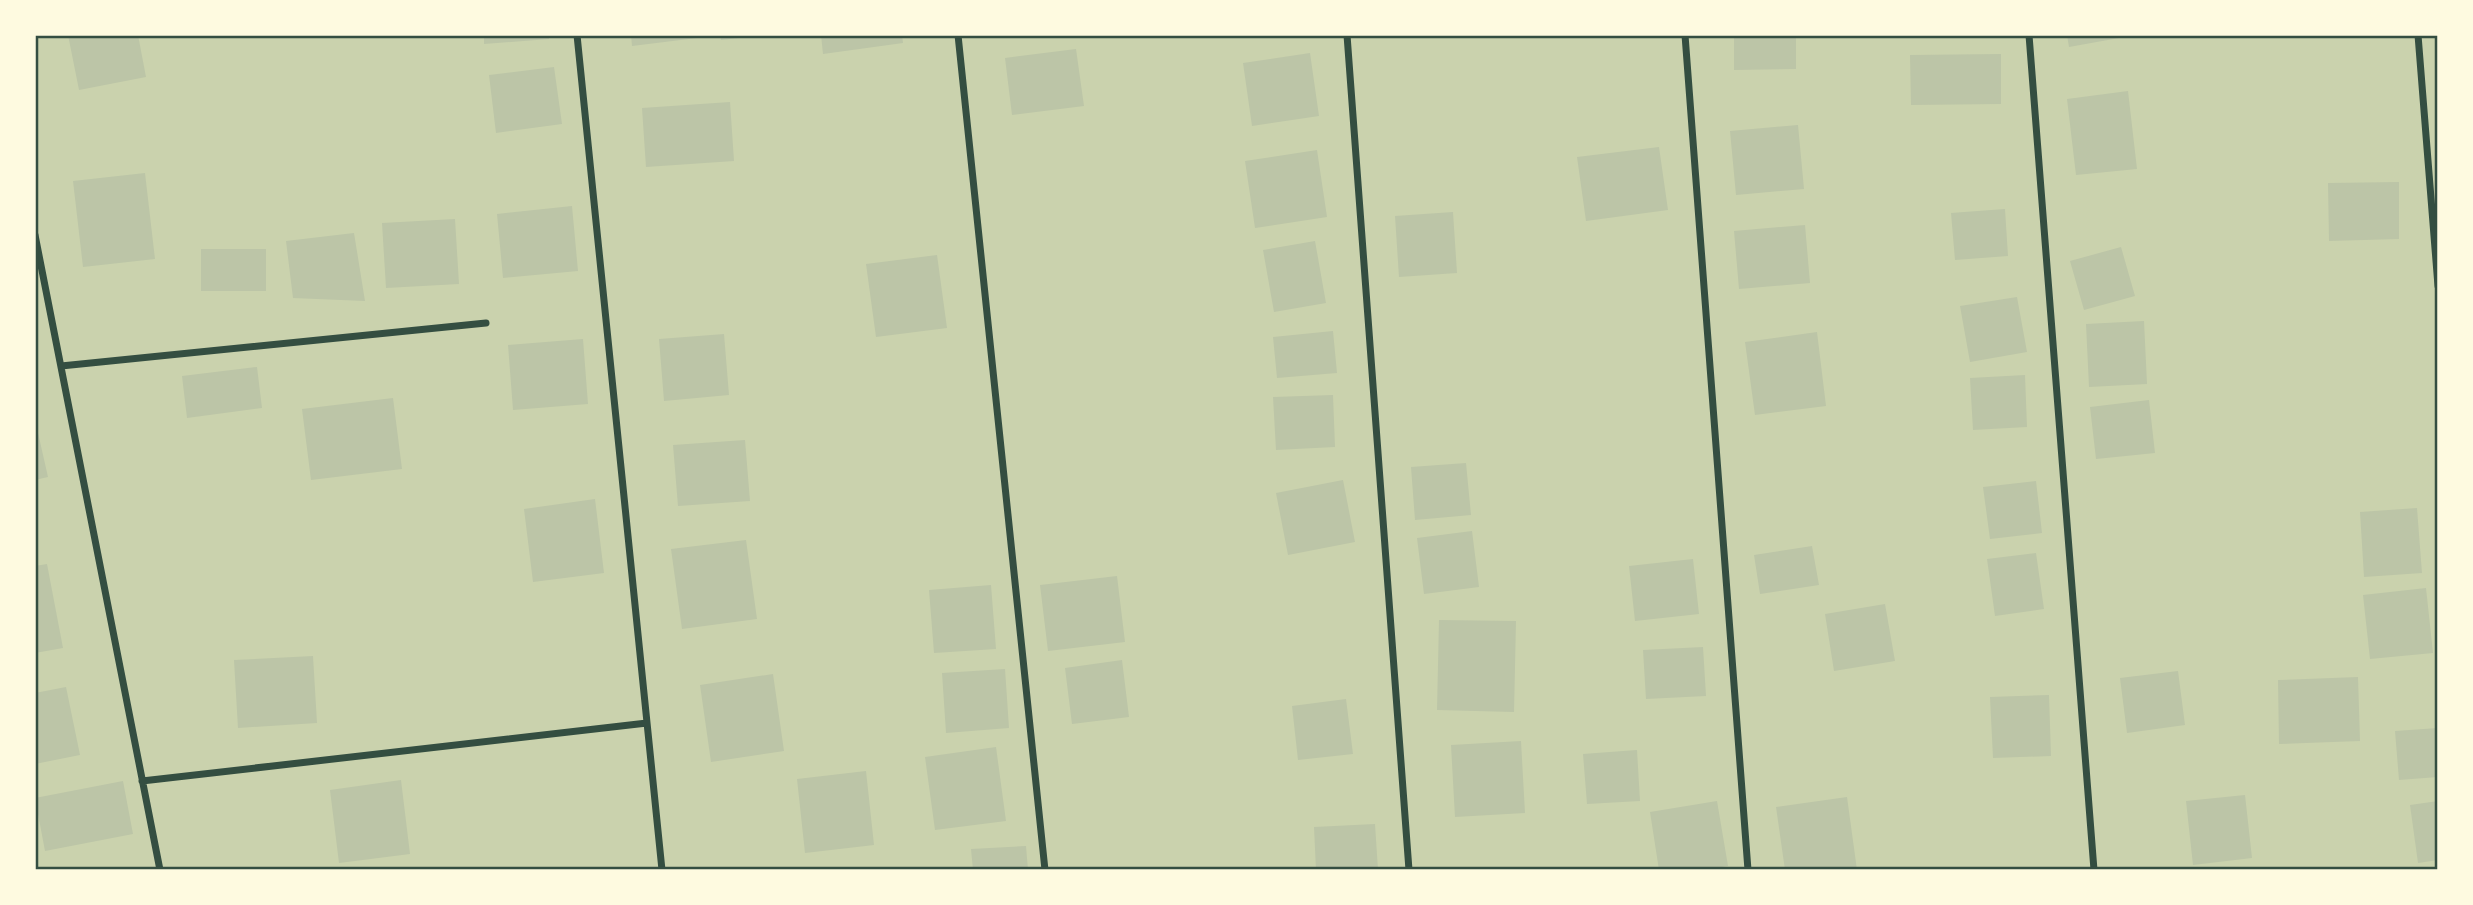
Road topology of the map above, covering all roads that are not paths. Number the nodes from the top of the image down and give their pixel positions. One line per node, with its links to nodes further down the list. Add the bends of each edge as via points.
1 (577, 35): 11 (street)
2 (958, 35): 15 (street)
3 (1347, 35): 16 (street)
4 (1685, 35): 17 (street)
5 (2029, 35): 18 (street)
6 (2418, 35): 8 (street)
7 (35, 235): 10 (street)
8 (2438, 286)
9 (486, 323): 10 (street)
10 (61, 366): 12 (street)
11 (647, 723): 12 (street); 14 (street)
12 (142, 781): 13 (street)
13 (160, 870)
14 (662, 870)
15 (1045, 870)
16 (1409, 870)
17 (1748, 870)
18 (2094, 870)

